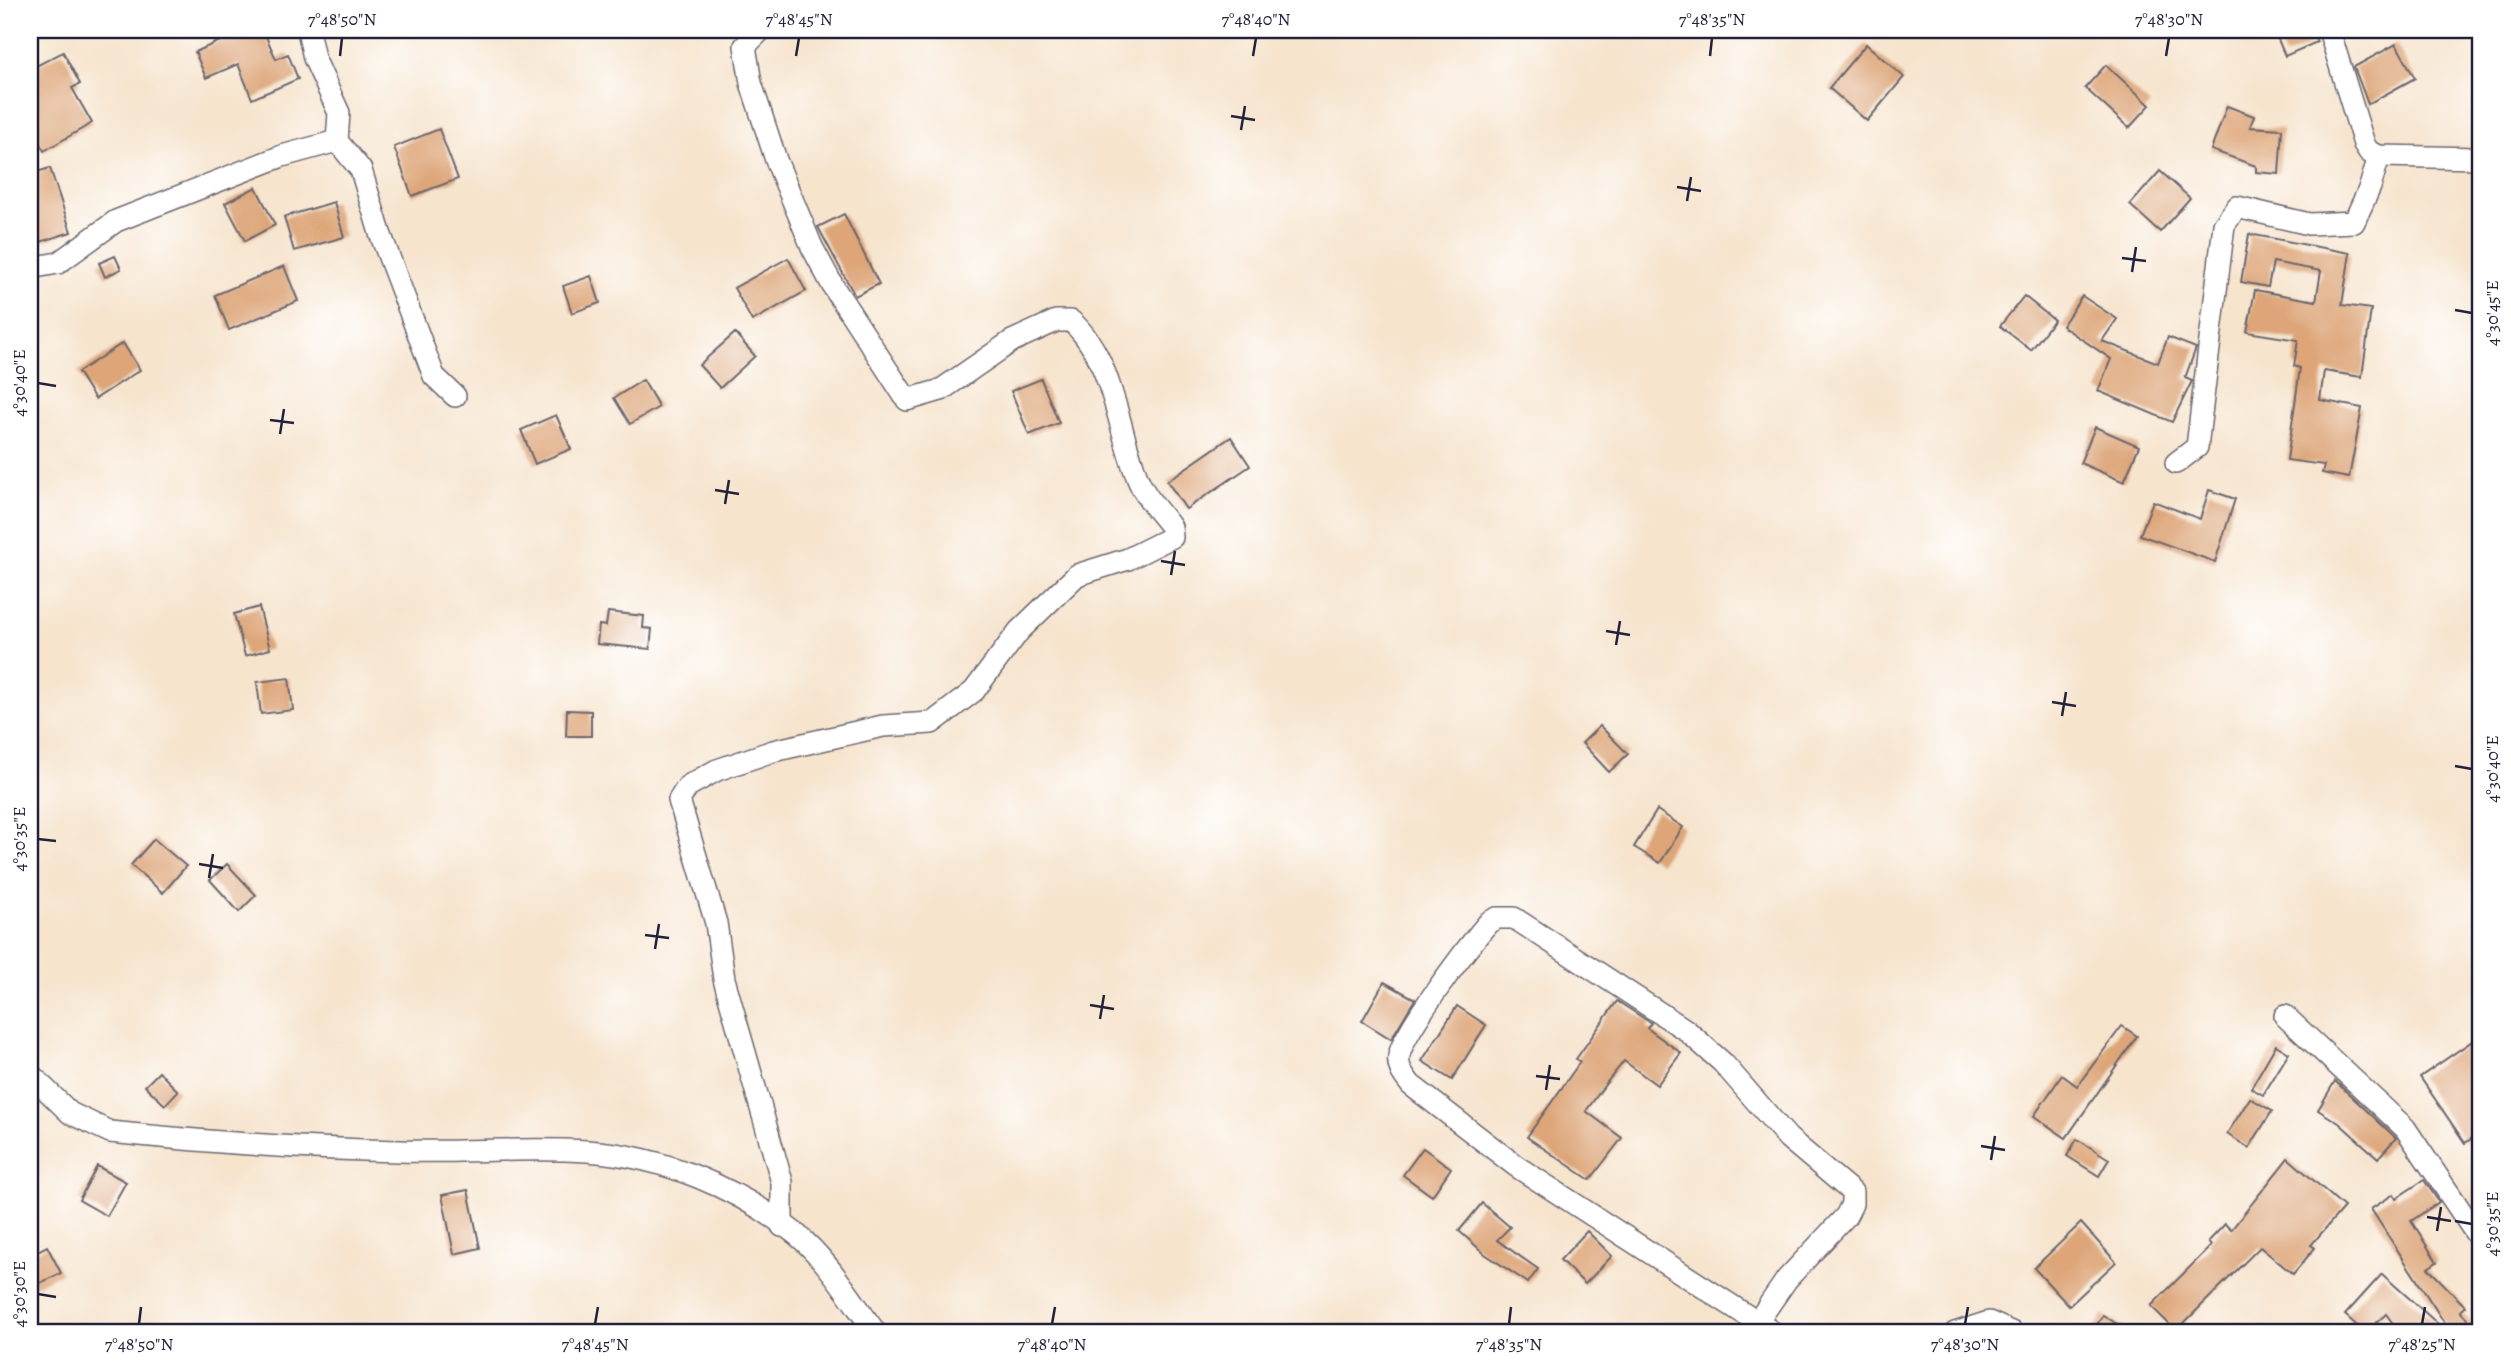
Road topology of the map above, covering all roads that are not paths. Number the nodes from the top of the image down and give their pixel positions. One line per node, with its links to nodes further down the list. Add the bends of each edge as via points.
1 (308, 30): 4 (street, via 314,58 339,113)
2 (761, 30): 12 (street, via 745,46 751,83 776,160 834,288 907,400 941,390 1012,341 1056,321 1071,321 1099,360 1147,498 1171,527 1171,537 1128,559 1077,575 1019,631 974,691 932,723 883,726 773,751 717,770 688,786 679,800 716,923 724,979 782,1182)
3 (2329, 30): 5 (street, via 2364,144)
4 (337, 141): 7 (street, via 282,156 116,221 58,263); 8 (street, via 361,170 433,376)
5 (2379, 156): 6 (street); 9 (street, via 2354,222 2309,224 2237,207 2224,225 2197,447)
6 (2481, 158)
7 (30, 268)
8 (455, 396)
9 (2176, 463)
10 (2285, 1016): 13 (street, via 2405,1128)
11 (30, 1074): 12 (street, via 70,1114 110,1132 400,1151 588,1151 636,1159 717,1184)
12 (782, 1226): 15 (street, via 797,1235 831,1273)
13 (2481, 1241)
14 (1766, 1327): 14 (street, via 1516,1166 1411,1085 1399,1068 1399,1054 1439,988 1489,922 1514,918 1686,1030 1723,1063 1788,1138 1852,1192 1846,1216 1787,1279)
15 (876, 1333)
16 (1955, 1333): 17 (street, via 1989,1322)
17 (2013, 1333)

